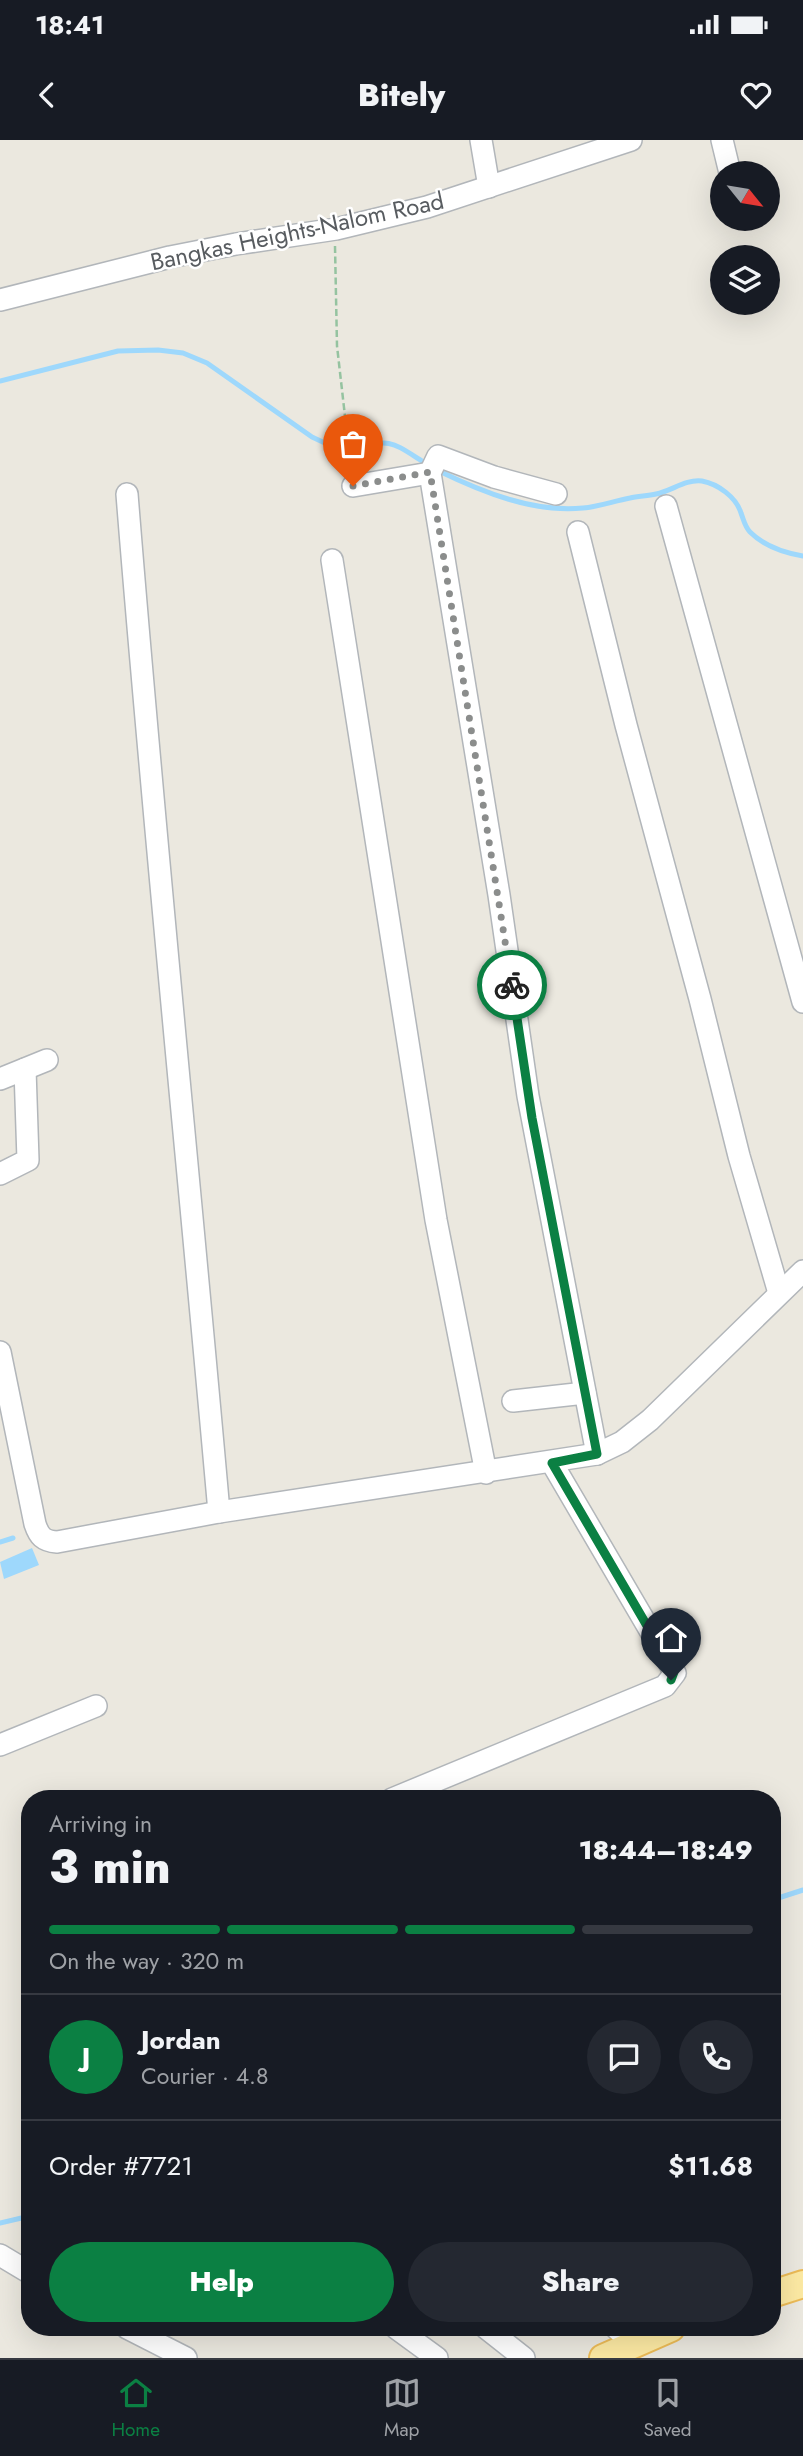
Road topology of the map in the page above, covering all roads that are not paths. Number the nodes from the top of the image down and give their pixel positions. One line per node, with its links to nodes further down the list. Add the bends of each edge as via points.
1 (481, 140): 5 (street)
2 (631, 140): 5 (street, Bangkas Heights-Nalom Road)
3 (722, 140): 4 (street)
4 (727, 161)
5 (489, 187): 6 (street, Bangkas Heights-Nalom Road, via 335,229 170,257)
6 (0, 300)
7 (430, 472): 8 (street); 10 (street, via 438,456); 22 (street, via 528,1096)
8 (353, 486)
9 (127, 494): 27 (street)
10 (555, 494)
11 (666, 506): 14 (street)
12 (578, 532): 20 (street, via 739,1156)
13 (331, 560): 26 (street, via 436,1220)
14 (803, 1002)
15 (47, 1060): 16 (street)
16 (25, 1069): 17 (street); 18 (street, via 28,1160)
17 (0, 1079)
18 (0, 1174)
19 (803, 1271): 20 (street)
20 (779, 1293): 24 (street, via 650,1420)
21 (0, 1352): 27 (street, via 34,1524 43,1539 80,1539)
22 (585, 1392): 23 (street); 24 (street)
23 (513, 1401)
24 (597, 1454): 25 (street)
25 (552, 1463): 26 (street); 30 (street, via 674,1672 671,1680)
26 (486, 1473): 27 (street)
27 (219, 1512)
28 (96, 1706): 29 (street)
29 (0, 1745)
30 (415, 1790)
31 (0, 2255): 32 (street)
32 (21, 2268)
33 (803, 2284): 34 (main road)
34 (781, 2291)
35 (143, 2336): 39 (street)
36 (407, 2336): 40 (street)
37 (495, 2336): 41 (street)
38 (624, 2336): 42 (main road)
39 (186, 2358)
40 (437, 2358)
41 (524, 2358)
42 (603, 2358)

